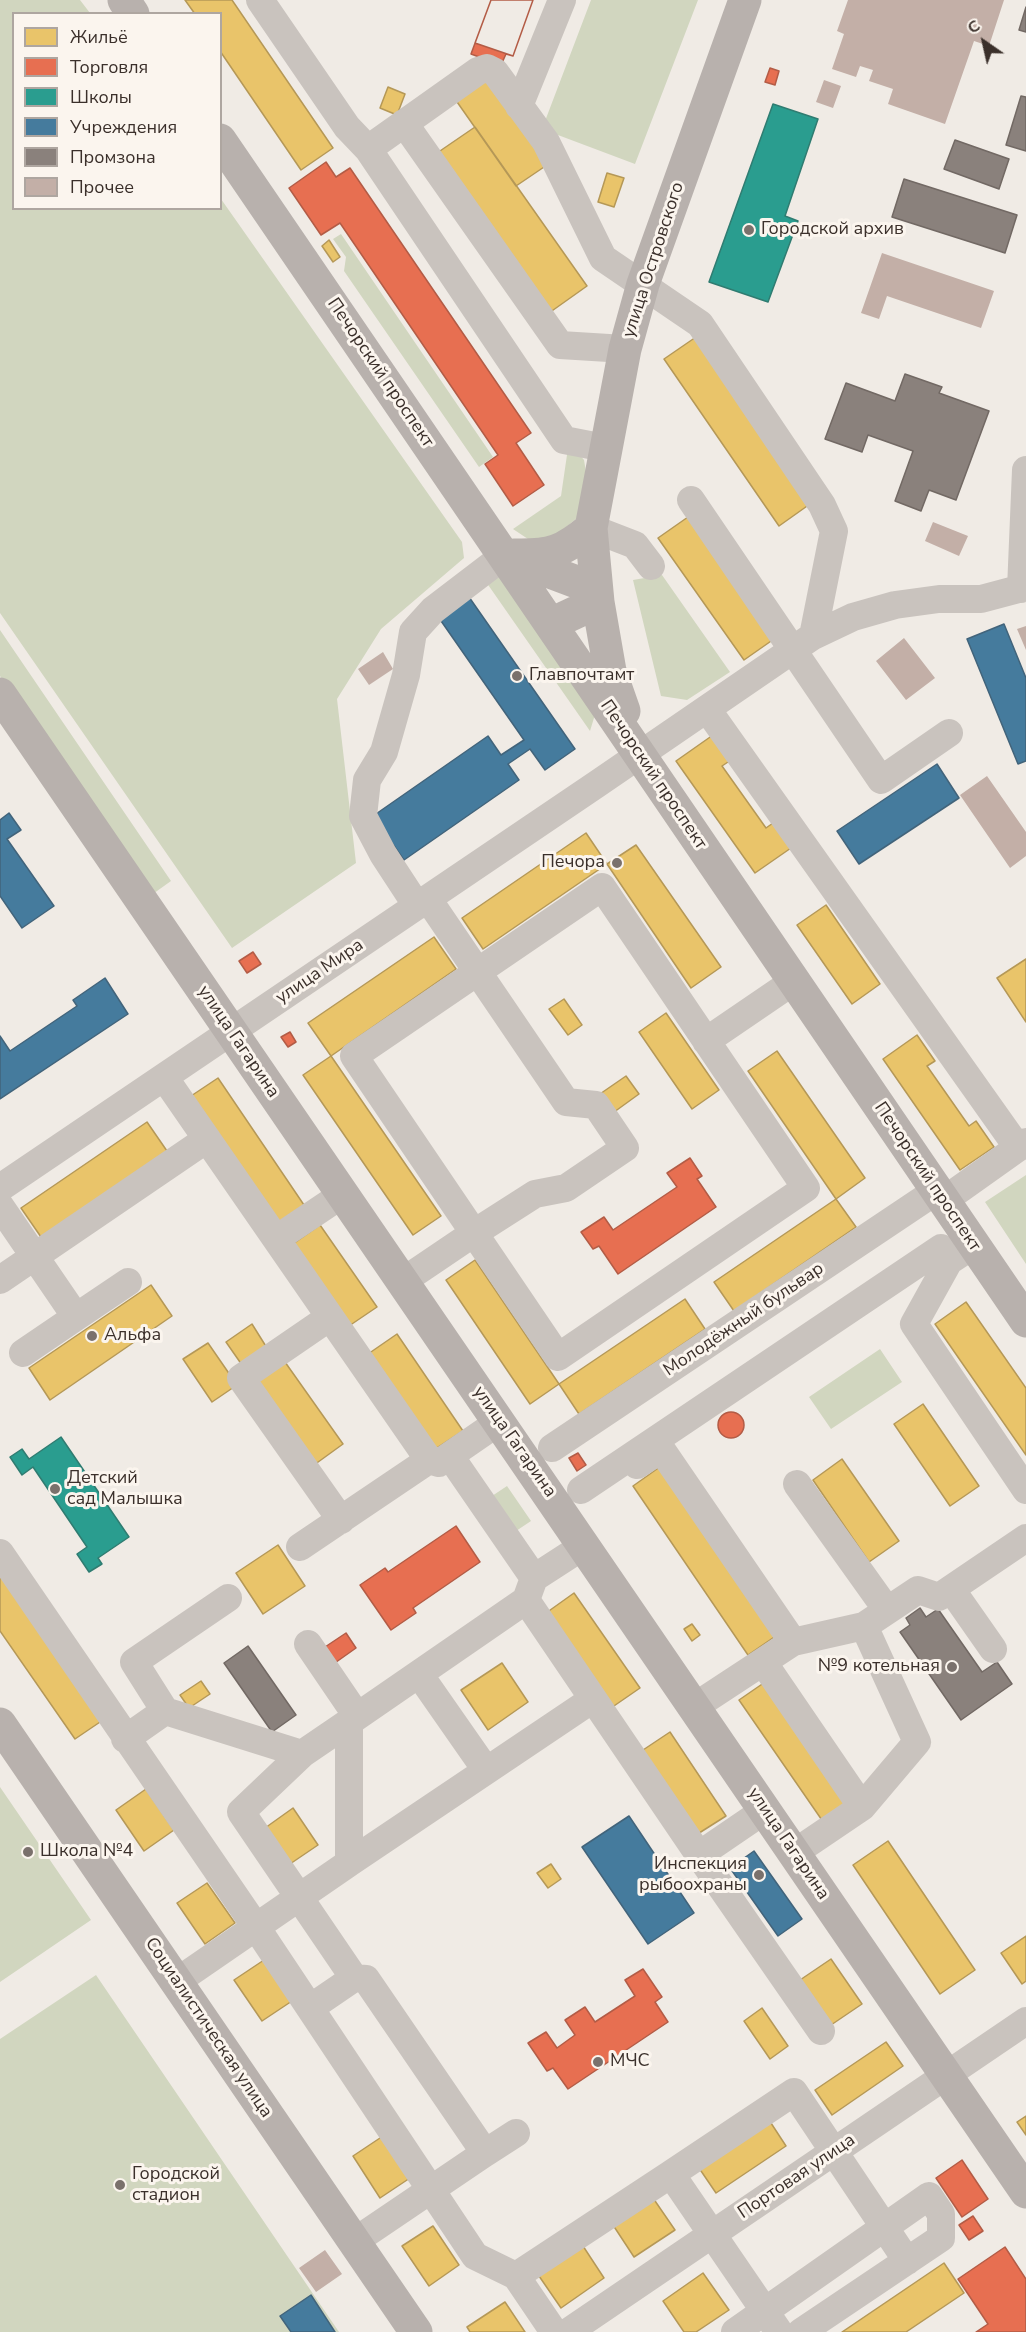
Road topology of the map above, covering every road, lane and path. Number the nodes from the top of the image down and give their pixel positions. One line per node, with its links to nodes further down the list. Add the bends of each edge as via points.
1 (260, 0): 7 (street, via 347,127)
2 (562, 0): 4 (street)
3 (745, 0): 8 (main road, улица Островского)
4 (519, 106): 5 (street, via 495,72 487,68); 8 (street, via 546,142 603,258)
5 (404, 123): 7 (street); 9 (street, via 560,345)
6 (222, 143): 14 (main road, Печорский проспект)
7 (368, 148): 10 (street, via 564,440)
8 (643, 284): 9 (main road, улица Островского); 18 (street, via 700,324 822,505 834,531)
9 (624, 349): 10 (main road, улица Островского)
10 (605, 448): 13 (main road, улица Островского)
11 (1026, 470): 16 (street)
12 (691, 500): 18 (street)
13 (591, 528): 14 (main road, via 574,542 542,556); 15 (street, via 636,545); 17 (main road, улица Островского)
14 (505, 555): 17 (main road, Печорский проспект); 17 (main road); 23 (street, via 433,610 413,632 406,675 384,752 367,780 363,816 383,854)
15 (651, 566)
16 (1024, 588): 18 (street, улица Мира, via 981,599 895,605 852,617)
17 (575, 605): 22 (main road, улица Островского, via 610,671); 22 (main road, Печорский проспект, via 574,659)
18 (803, 643): 20 (street, улица Мира); 21 (street, via 881,780)
19 (0, 694): 26 (main road, улица Гагарина)
20 (707, 709): 22 (street, улица Мира); 30 (street)
21 (950, 733)
22 (639, 756): 23 (street, улица Мира); 25 (main road, Печорский проспект)
23 (423, 903): 24 (street); 26 (street, улица Мира)
24 (477, 972): 27 (street, via 602,887); 35 (street, via 354,1056); 35 (street, via 566,1102 596,1105 625,1148 566,1188 535,1194)
25 (794, 981): 27 (street); 33 (main road, Печорский проспект)
26 (231, 1032): 28 (street, улица Мира); 32 (main road, улица Гагарина)
27 (706, 1041): 35 (street, via 806,1188 558,1357)
28 (164, 1077): 29 (street); 31 (street, улица Мира)
29 (207, 1139): 36 (street); 39 (street)
30 (1022, 1145): 33 (street, Молодёжный бульвар)
31 (0, 1188)
32 (343, 1194): 36 (street); 41 (main road, улица Гагарина)
33 (940, 1196): 37 (main road, Печорский проспект); 48 (street, Молодёжный бульвар)
34 (0, 1206): 39 (street)
35 (474, 1233): 41 (street)
36 (276, 1239): 44 (street)
37 (973, 1244): 45 (main road, Печорский проспект); 51 (street, via 949,1262 914,1324)
38 (941, 1248): 52 (street)
39 (34, 1256): 40 (street); 43 (street)
40 (0, 1280)
41 (403, 1281): 47 (main road, улица Гагарина)
42 (128, 1282): 43 (street)
43 (76, 1317): 46 (street)
44 (330, 1317): 49 (street); 53 (street, via 241,1378)
45 (1026, 1321)
46 (23, 1353)
47 (500, 1421): 49 (street); 52 (main road, улица Гагарина)
48 (552, 1448)
49 (440, 1458): 53 (street); 58 (street)
50 (797, 1484): 61 (street)
51 (1026, 1490)
52 (573, 1502): 55 (main road, улица Гагарина); 62 (street, via 661,1449)
53 (341, 1520): 56 (street)
54 (1026, 1538): 59 (street)
55 (585, 1545): 58 (street); 68 (main road, улица Гагарина)
56 (300, 1547)
57 (0, 1553): 72 (street)
58 (530, 1589): 66 (street); 67 (street)
59 (951, 1589): 61 (street, via 939,1597 918,1590); 64 (street)
60 (228, 1598): 69 (street, via 134,1662)
61 (875, 1618): 62 (street); 75 (street, via 917,1742)
62 (793, 1642): 65 (street)
63 (308, 1644): 70 (street)
64 (993, 1649)
65 (763, 1662): 68 (street); 75 (street)
66 (419, 1674): 70 (street); 74 (street)
67 (593, 1699): 74 (street); 78 (street)
68 (694, 1707): 76 (main road, улица Гагарина)
69 (165, 1711): 72 (street); 73 (street)
70 (353, 1719): 73 (street); 79 (street)
71 (0, 1724): 83 (main road, Социалистическая улица)
72 (125, 1739): 81 (street)
73 (302, 1754): 80 (street, via 241,1812)
74 (486, 1770): 79 (street)
75 (862, 1807): 77 (street)
76 (765, 1810): 77 (main road, улица Гагарина); 78 (street)
77 (794, 1853): 87 (main road, улица Гагарина)
78 (699, 1855): 86 (street)
79 (349, 1863): 80 (street)
80 (299, 1897): 81 (street); 82 (street)
81 (256, 1927): 83 (street); 84 (street)
82 (354, 1978): 84 (street); 90 (street, via 366,1979)
83 (176, 1982): 96 (main road, Социалистическая улица)
84 (310, 2008): 92 (street)
85 (1026, 2021): 87 (street, Портовая улица)
86 (821, 2031)
87 (945, 2076): 89 (street, Портовая улица); 93 (main road, улица Гагарина)
88 (516, 2133): 90 (street)
89 (834, 2152): 91 (street, via 794,2092); 94 (street); 95 (street, Портовая улица)
90 (485, 2153): 92 (street)
91 (671, 2174): 95 (street); 98 (street)
92 (431, 2189): 96 (street); 98 (street, via 475,2256)
93 (1026, 2192)
94 (884, 2228): 97 (street); 97 (street, via 929,2196 942,2214 941,2238); 99 (street)
95 (711, 2235): 99 (street); 102 (street, Портовая улица)
96 (355, 2241): 100 (main road, Социалистическая улица)
97 (907, 2261): 104 (street)
98 (516, 2276): 101 (street)
99 (772, 2322): 103 (street)
100 (416, 2332)
101 (554, 2332)
102 (568, 2332)
103 (735, 2332)
104 (801, 2332)

